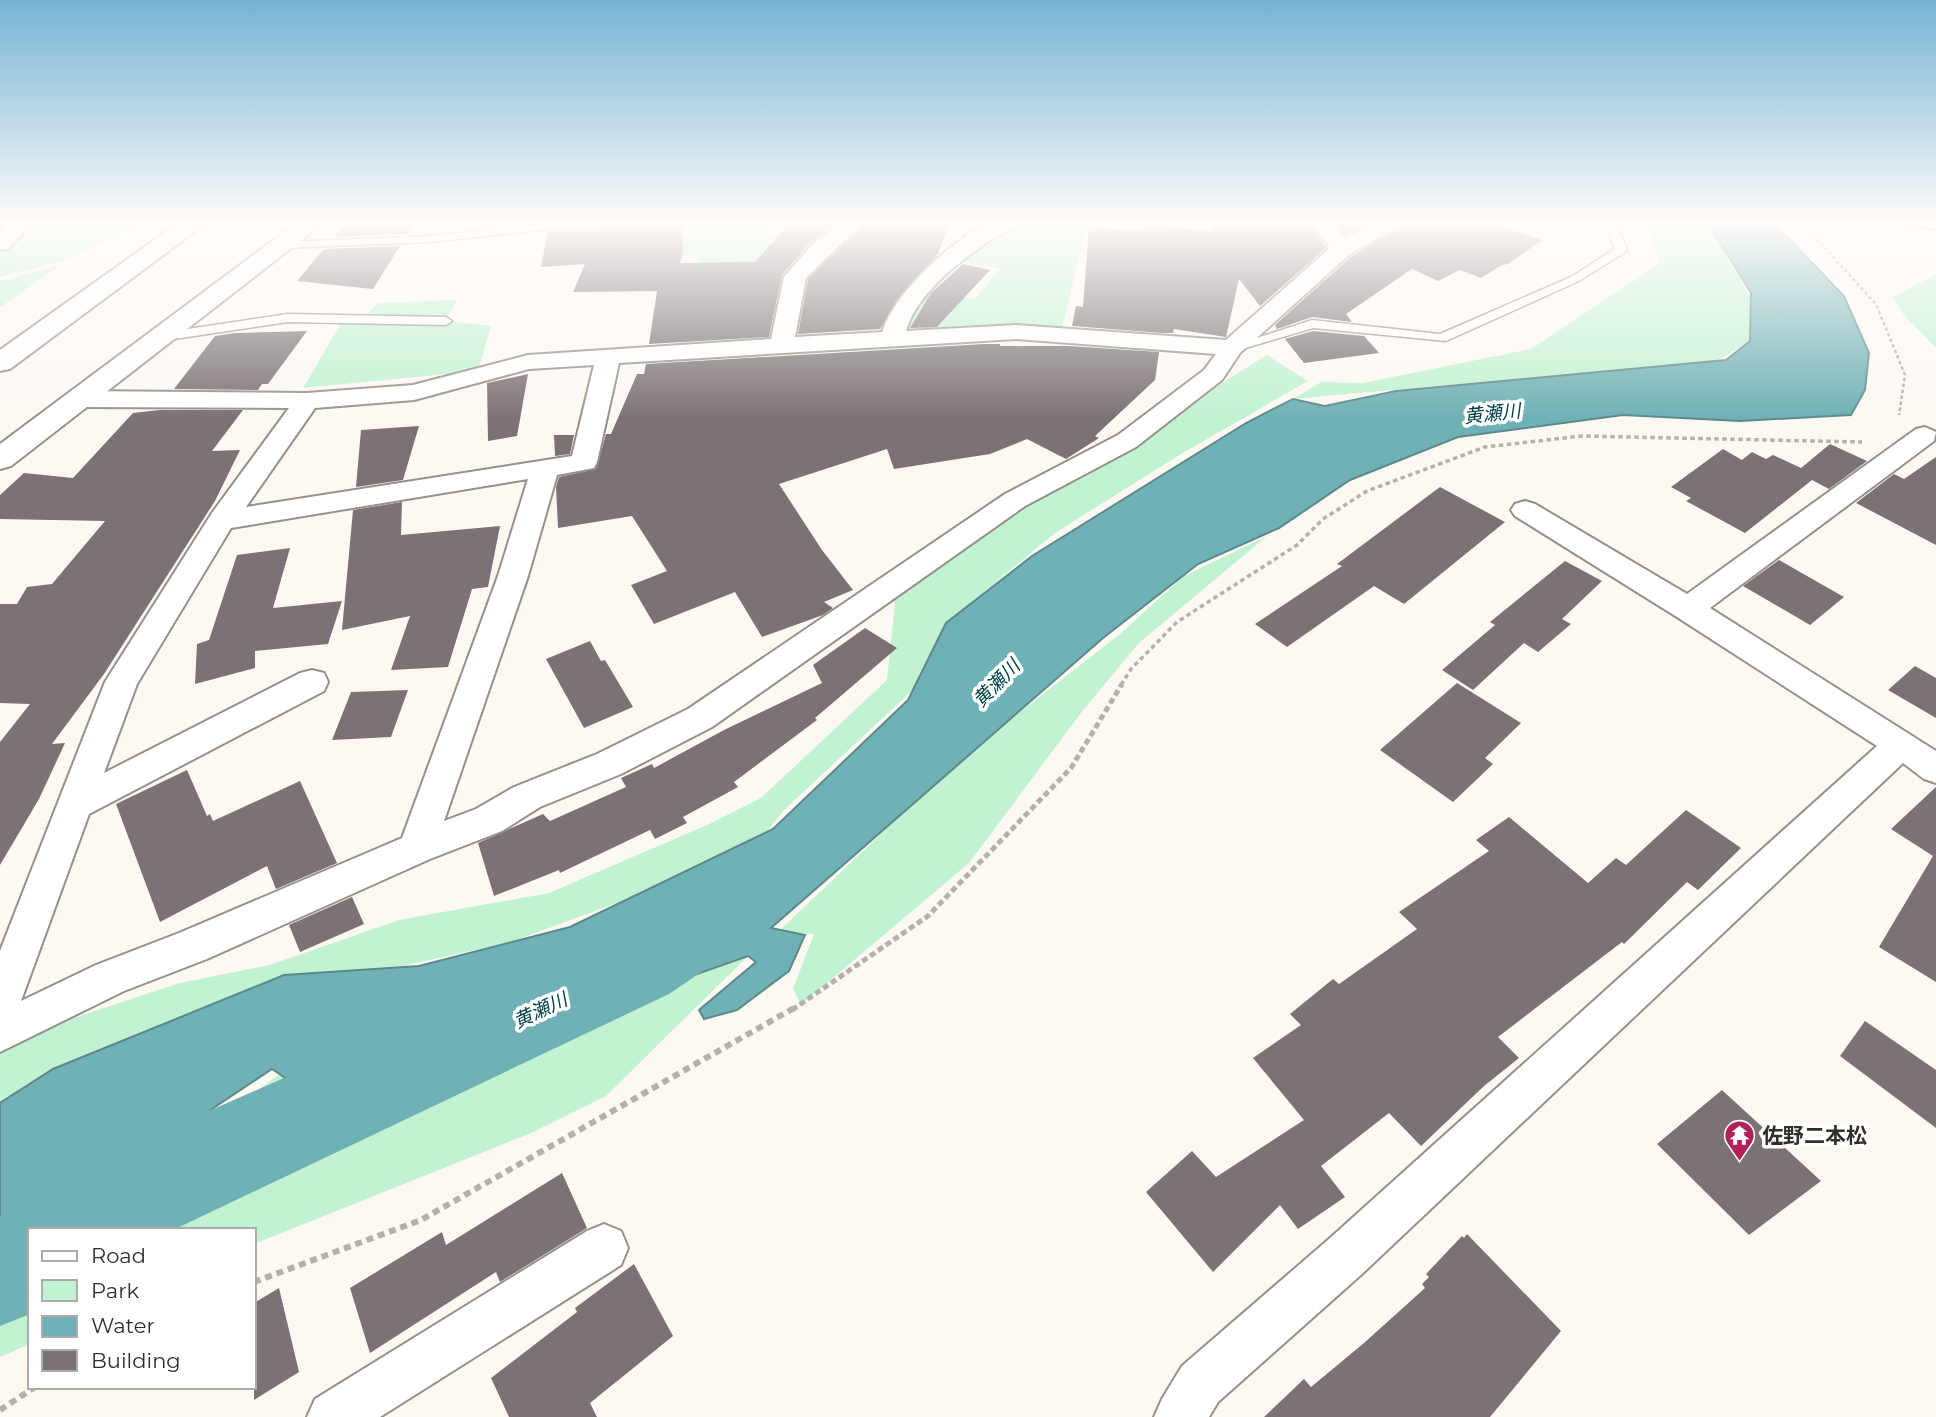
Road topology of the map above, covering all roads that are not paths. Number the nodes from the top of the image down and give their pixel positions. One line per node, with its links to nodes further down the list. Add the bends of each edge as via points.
1 (64, 287): 8 (main road)
2 (105, 287): 15 (main road)
3 (227, 287): 10 (main road)
4 (793, 287): 12 (street)
5 (925, 287): 11 (street, via 901,314)
6 (1283, 287): 13 (street)
7 (1557, 287): 13 (lane, via 1442,338 1312,324)
8 (33, 309)
9 (446, 321): 10 (lane, via 288,318)
10 (161, 337): 16 (main road)
11 (892, 339): 12 (street); 13 (street, via 1016,332)
12 (782, 345): 14 (street)
13 (1232, 348): 28 (street, via 1213,375 1127,441 1015,500 700,718 609,764 527,797 489,820)
14 (608, 357): 17 (street, via 528,362 414,392); 20 (street, via 584,462)
15 (0, 363)
16 (79, 399): 17 (street); 19 (main road)
17 (307, 401): 22 (street)
18 (1925, 435): 23 (street)
19 (0, 459)
20 (545, 468): 22 (street); 28 (street, via 513,576)
21 (1525, 510): 23 (street)
22 (222, 520): 27 (street, via 121,682)
23 (1688, 609): 25 (street)
24 (312, 682): 27 (street)
25 (1901, 744): 26 (street); 33 (street, via 1346,1256 1200,1384)
26 (1936, 769)
27 (74, 805): 29 (street)
28 (417, 848): 30 (street, via 110,978)
29 (0, 1003)
30 (0, 1032)
31 (604, 1248): 32 (street)
32 (333, 1417)
33 (1180, 1417)

